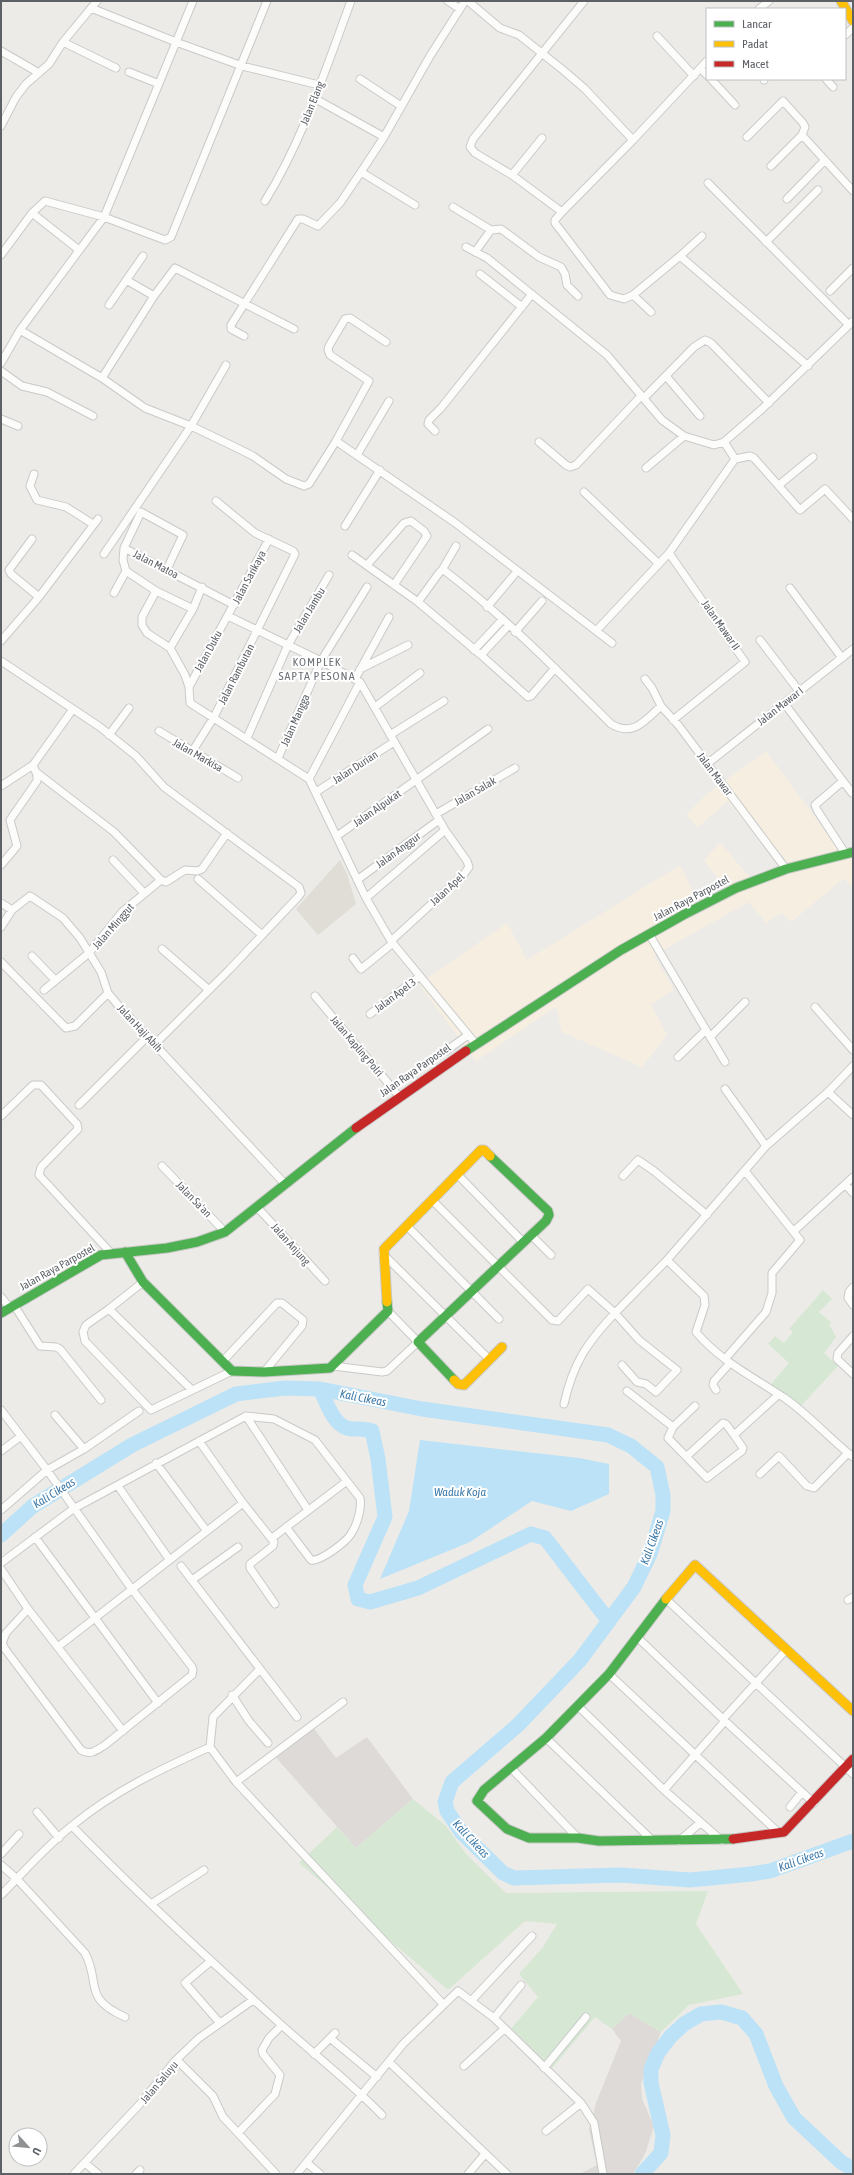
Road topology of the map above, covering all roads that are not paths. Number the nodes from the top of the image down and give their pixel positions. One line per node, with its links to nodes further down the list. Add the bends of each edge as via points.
1 (97, 1): 9 (street)
2 (193, 1): 16 (street)
3 (267, 1): 20 (street)
4 (351, 1): 31 (street, Jalan Elang)
5 (448, 1): 11 (street)
6 (467, 1): 11 (street); 18 (street, via 500,28 519,35)
7 (584, 1): 18 (street)
8 (769, 1): 10 (street)
9 (91, 8): 15 (street); 16 (street)
10 (760, 8)
11 (460, 10): 35 (street)
12 (846, 11): 13 (street)
13 (853, 22)
14 (658, 36): 26 (street)
15 (63, 42): 21 (street); 24 (street, via 53,59)
16 (176, 42): 20 (street); 30 (street)
17 (1, 51): 24 (street)
18 (542, 55): 41 (street, via 585,89); 45 (street, via 470,143 475,153)
19 (706, 63): 22 (street)
20 (242, 66): 31 (street); 55 (street, via 171,238 165,240)
21 (116, 68)
22 (701, 69): 25 (street); 26 (street)
23 (129, 72): 30 (street)
24 (39, 73): 36 (street, via 16,97)
25 (706, 74)
26 (694, 76): 41 (street)
27 (360, 79): 35 (street)
28 (712, 80): 34 (street)
29 (827, 80): 32 (street)
30 (159, 84): 55 (street)
31 (319, 85): 33 (street, Jalan Elang)
32 (833, 87)
33 (314, 98): 38 (street); 50 (street, Jalan Elang, via 284,172)
34 (735, 105)
35 (401, 106): 38 (street)
36 (1, 126)
37 (802, 135): 39 (street, via 805,127 803,123 783,101); 42 (street); 43 (street)
38 (384, 137): 44 (street)
39 (747, 137)
40 (542, 138): 45 (street)
41 (633, 140): 53 (street)
42 (824, 160): 48 (street); 49 (street)
43 (771, 166)
44 (361, 172): 51 (street); 73 (street, via 322,224 318,226 298,219)
45 (512, 175): 53 (street)
46 (708, 183): 58 (street)
47 (818, 190): 58 (street)
48 (853, 191)
49 (787, 199)
50 (265, 201)
51 (415, 205)
52 (453, 207): 56 (street)
53 (562, 212): 70 (street, via 555,220 556,226 610,295 624,299)
54 (32, 213): 55 (street, via 45,200); 60 (street); 62 (street)
55 (104, 217): 60 (street)
56 (491, 230): 61 (street); 72 (street, via 504,230 539,257 561,267 567,285)
57 (702, 236): 64 (street)
58 (766, 242): 77 (street)
59 (466, 247): 61 (street)
60 (79, 250): 79 (street)
61 (475, 252): 69 (street, via 487,258)
62 (1, 255)
63 (143, 256): 67 (street)
64 (680, 256): 70 (street); 84 (street)
65 (853, 268): 68 (street)
66 (480, 274): 75 (street)
67 (128, 281): 71 (street); 74 (street)
68 (830, 291)
69 (532, 294): 75 (street); 88 (street, via 607,354)
70 (633, 295): 76 (street)
71 (154, 296): 73 (street, via 177,268); 87 (street)
72 (578, 296)
73 (244, 303): 78 (street); 80 (street, via 230,327)
74 (109, 305)
75 (522, 307): 96 (street, via 429,420 428,424)
76 (651, 312)
77 (851, 323): 84 (street)
78 (294, 329)
79 (20, 330): 82 (street); 87 (street)
80 (244, 336)
81 (386, 342): 98 (street, via 348,318 329,346 330,355 369,381)
82 (1, 363)
83 (226, 365): 95 (street)
84 (808, 366): 90 (street)
85 (1, 371): 91 (street, via 22,386 47,392)
86 (666, 376): 88 (street); 90 (street, via 694,347 705,340 711,343); 92 (street)
87 (102, 378): 95 (street, via 145,408)
88 (643, 397): 97 (street, via 662,420); 99 (street, via 576,465 566,465)
89 (389, 401): 101 (street)
90 (768, 403): 100 (street)
91 (93, 416)
92 (700, 416)
93 (1, 419): 94 (street)
94 (18, 426)
95 (190, 426): 98 (street, via 253,456 286,479 304,486 311,482); 117 (street)
96 (435, 431)
97 (684, 436): 100 (street, via 714,445); 104 (street)
98 (336, 441): 101 (street)
99 (539, 442)
100 (724, 442): 103 (street)
101 (358, 454): 105 (street)
102 (813, 457): 107 (street)
103 (735, 459): 107 (street, via 750,456 754,458); 116 (street)
104 (646, 468)
105 (380, 470): 111 (street); 142 (street, via 454,522)
106 (34, 474): 132 (street, via 30,486 37,500 62,505 95,521)
107 (779, 485): 110 (street, via 800,510 825,489)
108 (584, 492): 119 (street)
109 (216, 501): 112 (street, via 255,533)
110 (853, 519)
111 (345, 526)
112 (269, 538): 135 (street, Jalan Sarikaya); 143 (street, Jalan Rambutan, via 294,554)
113 (32, 539): 132 (street, via 8,570)
114 (125, 546): 121 (street, Jalan Matoa); 121 (street, via 141,512 181,532 183,536); 123 (street, Jalan Matoa, via 123,560)
115 (456, 546): 122 (street)
116 (669, 553): 119 (street); 171 (street, Jalan Mawar II, via 745,662)
117 (104, 554)
118 (352, 556): 120 (street)
119 (659, 564): 142 (street)
120 (367, 565): 126 (street); 126 (street, via 404,523 411,521 427,536)
121 (167, 569): 127 (street, Jalan Matoa)
122 (442, 570): 134 (street); 136 (street)
123 (126, 571): 130 (street, Jalan Matoa); 131 (street)
124 (514, 575): 136 (street)
125 (329, 576): 148 (street, Jalan Jambu)
126 (394, 585): 134 (street)
127 (202, 587): 135 (street, Jalan Matoa); 137 (street)
128 (367, 587): 156 (street, Jalan Mangga)
129 (790, 588): 154 (street)
130 (156, 591): 137 (street, Jalan Matoa); 150 (street, via 142,618 142,625 147,633)
131 (114, 592)
132 (38, 596): 146 (street)
133 (542, 601): 144 (street)
134 (418, 602): 152 (street)
135 (234, 605): 138 (street, Jalan Sarikaya)
136 (487, 607): 140 (street)
137 (193, 609): 150 (street)
138 (228, 616): 143 (street); 162 (street, Jalan Duku)
139 (389, 617): 158 (street)
140 (502, 620): 141 (street); 152 (street)
141 (508, 626): 144 (street); 153 (street)
142 (597, 630): 147 (street)
143 (258, 631): 148 (street); 170 (street, Jalan Rambutan)
144 (515, 632): 157 (street)
145 (760, 640): 163 (street)
146 (1, 641)
147 (612, 643)
148 (288, 645): 156 (street); 176 (street, Jalan Jambu)
149 (408, 645): 158 (street)
150 (170, 648): 162 (street)
151 (853, 649): 154 (street, Jalan Mawar I)
152 (474, 650): 153 (street)
153 (481, 655): 157 (street, via 528,697)
154 (842, 658): 163 (street, Jalan Mawar I)
155 (1, 661): 169 (street)
156 (321, 661): 161 (street); 179 (street, Jalan Mangga)
157 (555, 668): 166 (street, via 611,724 620,729 632,729)
158 (360, 669): 161 (street)
159 (420, 672): 167 (street)
160 (646, 678): 166 (street, Jalan Mawar)
161 (357, 680): 167 (street); 184 (street)
162 (189, 687): 170 (street, via 189,700 192,704)
163 (800, 691): 165 (street, Jalan Mawar I)
164 (444, 701): 175 (street)
165 (784, 703): 180 (street, Jalan Mawar I); 186 (street)
166 (661, 706): 171 (street, Jalan Mawar)
167 (375, 707): 175 (street)
168 (129, 708): 174 (street)
169 (73, 709): 174 (street); 182 (street)
170 (214, 717): 176 (street); 178 (street, Jalan Rambutan)
171 (673, 720): 180 (street, Jalan Mawar)
172 (488, 729): 185 (street, Jalan Alpukat)
173 (159, 731): 178 (street, Jalan Markisa)
174 (109, 735): 192 (street, via 136,756 164,787)
175 (390, 735): 177 (street)
176 (247, 738): 179 (street)
177 (394, 742): 185 (street); 188 (street, Jalan Durian)
178 (192, 752): 183 (street, Jalan Markisa)
179 (278, 758): 184 (street)
180 (707, 764): 197 (street, Jalan Mawar)
181 (515, 768): 190 (street, Jalan Salak)
182 (35, 769): 187 (street); 196 (street, via 37,780 10,820 17,846); 199 (street, via 114,832)
183 (238, 778)
184 (309, 779): 188 (street)
185 (416, 780): 190 (street); 193 (street, Jalan Alpukat)
186 (843, 781): 189 (street); 194 (street, via 815,805)
187 (1, 786)
188 (316, 792): 193 (street)
189 (852, 793)
190 (438, 817): 191 (street); 200 (street, Jalan Anggur)
191 (445, 830): 202 (street); 208 (street, Jalan Apel, via 467,860 469,867)
192 (227, 833): 199 (street, Jalan Minggut, via 202,869 185,870 166,882); 207 (street, via 298,887 301,893)
193 (337, 836): 200 (street)
194 (849, 853): 197 (street, Jalan Raya Parpostel)
195 (113, 860): 201 (street)
196 (1, 865)
197 (786, 869): 206 (street, Jalan Raya Parpostel, via 736,888)
198 (198, 879): 207 (street)
199 (161, 880): 201 (street, Jalan Minggut)
200 (357, 880): 202 (street)
201 (144, 893): 210 (street, Jalan Minggut, via 122,912)
202 (366, 898): 208 (street)
203 (1, 903): 204 (street)
204 (12, 910): 205 (street); 210 (street, Jalan Haji Abih, via 30,896 63,918)
205 (1, 927)
206 (649, 934): 223 (street); 226 (street, Jalan Raya Parpostel, via 578,976)
207 (262, 935): 217 (street)
208 (392, 942): 212 (street, via 361,969); 214 (street)
209 (162, 949): 217 (street)
210 (89, 953): 215 (street, Jalan Minggut); 218 (street, Jalan Haji Abih, via 101,972)
211 (32, 956): 215 (street)
212 (353, 958)
213 (1, 962): 218 (street, via 66,1028 75,1026)
214 (420, 976): 222 (street, Jalan Apel 3); 224 (street)
215 (55, 980): 216 (street, Jalan Minggut)
216 (44, 990)
217 (210, 990): 227 (street)
218 (108, 993): 225 (street, Jalan Haji Abih)
219 (315, 996): 235 (street, Jalan Kapling Polri)
220 (745, 1002): 223 (street)
221 (815, 1007): 229 (street)
222 (370, 1014)
223 (708, 1033): 230 (street); 231 (street)
224 (468, 1035): 226 (street); 228 (street)
225 (146, 1038): 227 (street, Jalan Haji Abih); 236 (street)
226 (475, 1043): 235 (street, Jalan Raya Parpostel)
227 (154, 1044): 245 (street, Jalan Haji Abih)
228 (446, 1050)
229 (853, 1050)
230 (678, 1057)
231 (725, 1062)
232 (853, 1066): 234 (street)
233 (725, 1090): 239 (street)
234 (828, 1092): 237 (street); 239 (street)
235 (399, 1096): 245 (street, Jalan Raya Parpostel, via 346,1134)
236 (79, 1106)
237 (853, 1115)
238 (1, 1116): 257 (street, via 33,1085 38,1084 77,1124 78,1129 41,1167 39,1175)
239 (766, 1146): 241 (street)
240 (162, 1166): 253 (street, Jalan Sa'an)
241 (745, 1171): 250 (street); 252 (street)
242 (457, 1174): 248 (street); 254 (street, via 481,1150 488,1152 548,1212 546,1221); 255 (street)
243 (623, 1176): 250 (street, via 638,1160)
244 (853, 1177): 246 (street)
245 (285, 1184): 249 (street, Jalan Raya Parpostel)
246 (846, 1184): 247 (street); 252 (street)
247 (853, 1193)
248 (432, 1200): 251 (street); 261 (street)
249 (257, 1207): 253 (street, Jalan Raya Parpostel); 262 (street, Jalan Anjung)
250 (707, 1215): 260 (street)
251 (407, 1226): 258 (street, via 384,1249); 265 (street)
252 (794, 1231): 279 (street, via 800,1240 772,1273 772,1293 766,1312)
253 (225, 1232): 256 (street, Jalan Raya Parpostel, via 182,1245)
254 (532, 1236): 255 (street); 259 (street)
255 (524, 1243): 261 (street)
256 (125, 1252): 257 (street, Jalan Raya Parpostel); 263 (street)
257 (111, 1253): 268 (street, Jalan Raya Parpostel, via 102,1255 54,1281)
258 (383, 1254): 270 (street); 273 (street)
259 (551, 1255)
260 (668, 1260): 272 (street); 279 (street, via 704,1296 706,1305 696,1332)
261 (499, 1268): 265 (street); 272 (street, via 552,1320 558,1321 588,1290)
262 (325, 1281)
263 (143, 1282): 269 (street); 280 (street)
264 (853, 1287): 267 (street, via 848,1298)
265 (473, 1292): 273 (street); 274 (street)
266 (1, 1297): 268 (street)
267 (853, 1305)
268 (12, 1307): 271 (street, Jalan Raya Parpostel); 290 (street, via 40,1346 60,1349)
269 (109, 1309): 286 (street); 286 (street, via 86,1326 83,1332 85,1341 151,1410)
270 (388, 1311): 276 (street); 282 (street)
271 (1, 1313)
272 (615, 1313): 281 (street, via 639,1340 677,1370 656,1392 646,1384 637,1382); 291 (street, via 580,1355 569,1378)
273 (446, 1317): 276 (street); 278 (street)
274 (499, 1319)
275 (853, 1336): 285 (street, via 838,1353 837,1359)
276 (418, 1342): 278 (street, via 461,1385 467,1383); 282 (street, via 387,1371)
277 (502, 1347): 278 (street)
278 (490, 1360)
279 (727, 1361): 287 (street, via 714,1382); 289 (street)
280 (222, 1362): 283 (street); 284 (street, via 277,1303 282,1303 304,1320 302,1326)
281 (622, 1365)
282 (333, 1366): 284 (street)
283 (232, 1371): 284 (street); 286 (street)
284 (264, 1372)
285 (853, 1374)
286 (192, 1390)
287 (716, 1390)
288 (627, 1391): 297 (street)
289 (778, 1395): 298 (street); 303 (street)
290 (101, 1400)
291 (564, 1404)
292 (695, 1406): 297 (street)
293 (1, 1410): 299 (street)
294 (139, 1411): 301 (street)
295 (55, 1416): 301 (street)
296 (246, 1416): 300 (street); 308 (street, via 274,1419 315,1440); 313 (street)
297 (673, 1427): 304 (street, via 668,1438)
298 (734, 1435): 304 (street, via 723,1423); 304 (street, via 743,1448 742,1451 710,1477 706,1477)
299 (20, 1437): 302 (street); 306 (street)
300 (200, 1441): 305 (street); 310 (street)
301 (84, 1449): 306 (street)
302 (1, 1451)
303 (850, 1455): 307 (street, via 814,1488 807,1486 779,1456)
304 (687, 1456)
305 (156, 1463): 309 (street); 315 (street)
306 (47, 1470): 311 (street); 312 (street)
307 (760, 1474)
308 (347, 1481): 313 (street); 314 (street, via 360,1498 361,1504 352,1533 320,1560 311,1560)
309 (118, 1486): 311 (street); 319 (street)
310 (243, 1503): 315 (street); 317 (street)
311 (73, 1509): 316 (street); 324 (street)
312 (1, 1510)
313 (308, 1510): 314 (street)
314 (286, 1527): 317 (street)
315 (206, 1530): 319 (street)
316 (34, 1537): 320 (street); 328 (street)
317 (272, 1538): 326 (street, via 273,1546 250,1564 250,1568)
318 (238, 1547): 323 (street)
319 (169, 1559): 324 (street)
320 (1, 1563)
321 (181, 1566): 323 (street)
322 (1, 1569): 327 (street)
323 (192, 1580): 332 (street)
324 (131, 1588): 328 (street); 337 (street, via 193,1670 192,1675)
325 (666, 1599): 329 (street); 331 (street, via 693,1566 697,1565); 334 (street)
326 (275, 1604)
327 (28, 1609): 330 (street); 342 (street, via 6,1633 2,1643 81,1750 86,1753 93,1752)
328 (94, 1618): 330 (street); 337 (street)
329 (637, 1637): 333 (street); 341 (street)
330 (58, 1646): 342 (street)
331 (786, 1650): 334 (street); 339 (street)
332 (260, 1669): 335 (street); 340 (street)
333 (609, 1674): 338 (street); 346 (street)
334 (755, 1684): 341 (street, via 724,1718); 348 (street)
335 (232, 1696): 344 (street); 345 (street, via 211,1719)
336 (343, 1702): 351 (street)
337 (158, 1703): 342 (street)
338 (578, 1706): 343 (street); 352 (street)
339 (853, 1711)
340 (297, 1717)
341 (725, 1721): 346 (street); 353 (street)
342 (123, 1731)
343 (546, 1738): 349 (street); 363 (street)
344 (268, 1743)
345 (210, 1747): 351 (street); 358 (street, via 136,1782)
346 (696, 1756): 352 (street); 359 (street)
347 (853, 1759): 348 (street)
348 (845, 1767): 350 (street); 354 (street)
349 (511, 1768): 362 (street); 362 (street, via 484,1790 478,1798 479,1805 507,1829 520,1836 538,1839)
350 (853, 1774)
351 (236, 1782): 377 (street)
352 (664, 1790): 357 (street)
353 (802, 1792): 354 (street); 355 (street)
354 (814, 1803): 359 (street, via 788,1829)
355 (790, 1807)
356 (37, 1812): 361 (street)
357 (700, 1823): 364 (street); 365 (street)
358 (72, 1826): 361 (street); 371 (street)
359 (779, 1833): 365 (street)
360 (19, 1834): 366 (street)
361 (59, 1838): 369 (street)
362 (578, 1838): 363 (street, via 599,1841)
363 (652, 1840): 364 (street)
364 (679, 1841): 365 (street)
365 (722, 1841)
366 (1, 1854)
367 (1, 1865): 369 (street)
368 (204, 1870): 371 (street)
369 (17, 1879): 370 (street); 378 (street, via 85,1953 91,1964 96,1994 109,2008)
370 (1, 1895)
371 (151, 1904): 373 (street)
372 (532, 1936): 376 (street)
373 (211, 1961): 375 (street); 381 (street, via 185,1983)
374 (521, 1985): 380 (street)
375 (253, 2000): 381 (street, Jalan Saluyu); 382 (street)
376 (472, 2000): 377 (street, via 458,1991); 380 (street)
377 (443, 2004): 386 (street, via 403,2044)
378 (125, 2016)
379 (586, 2017): 388 (street)
380 (494, 2018): 383 (street)
381 (219, 2022): 385 (street, Jalan Saluyu)
382 (282, 2026): 384 (street); 394 (street, via 266,2041 262,2050 280,2075 275,2094)
383 (504, 2030): 387 (street); 388 (street)
384 (314, 2054): 389 (street, via 333,2036); 390 (street)
385 (177, 2060): 394 (street, via 212,2096 223,2117); 396 (street, Jalan Saluyu)
386 (389, 2062): 389 (street); 395 (street)
387 (464, 2066)
388 (544, 2068): 391 (street)
389 (377, 2077): 390 (street)
390 (363, 2095): 392 (street); 397 (street)
391 (581, 2103): 393 (street); 405 (street, via 594,2123)
392 (382, 2115)
393 (546, 2131)
394 (238, 2133): 400 (street)
395 (486, 2154): 403 (street); 404 (street)
396 (85, 2163): 398 (street, Jalan Saluyu); 399 (street)
397 (307, 2163): 401 (street); 402 (street)
398 (74, 2174)
399 (98, 2174)
400 (276, 2174)
401 (298, 2174)
402 (320, 2174)
403 (468, 2174)
404 (507, 2174)
405 (603, 2174)

